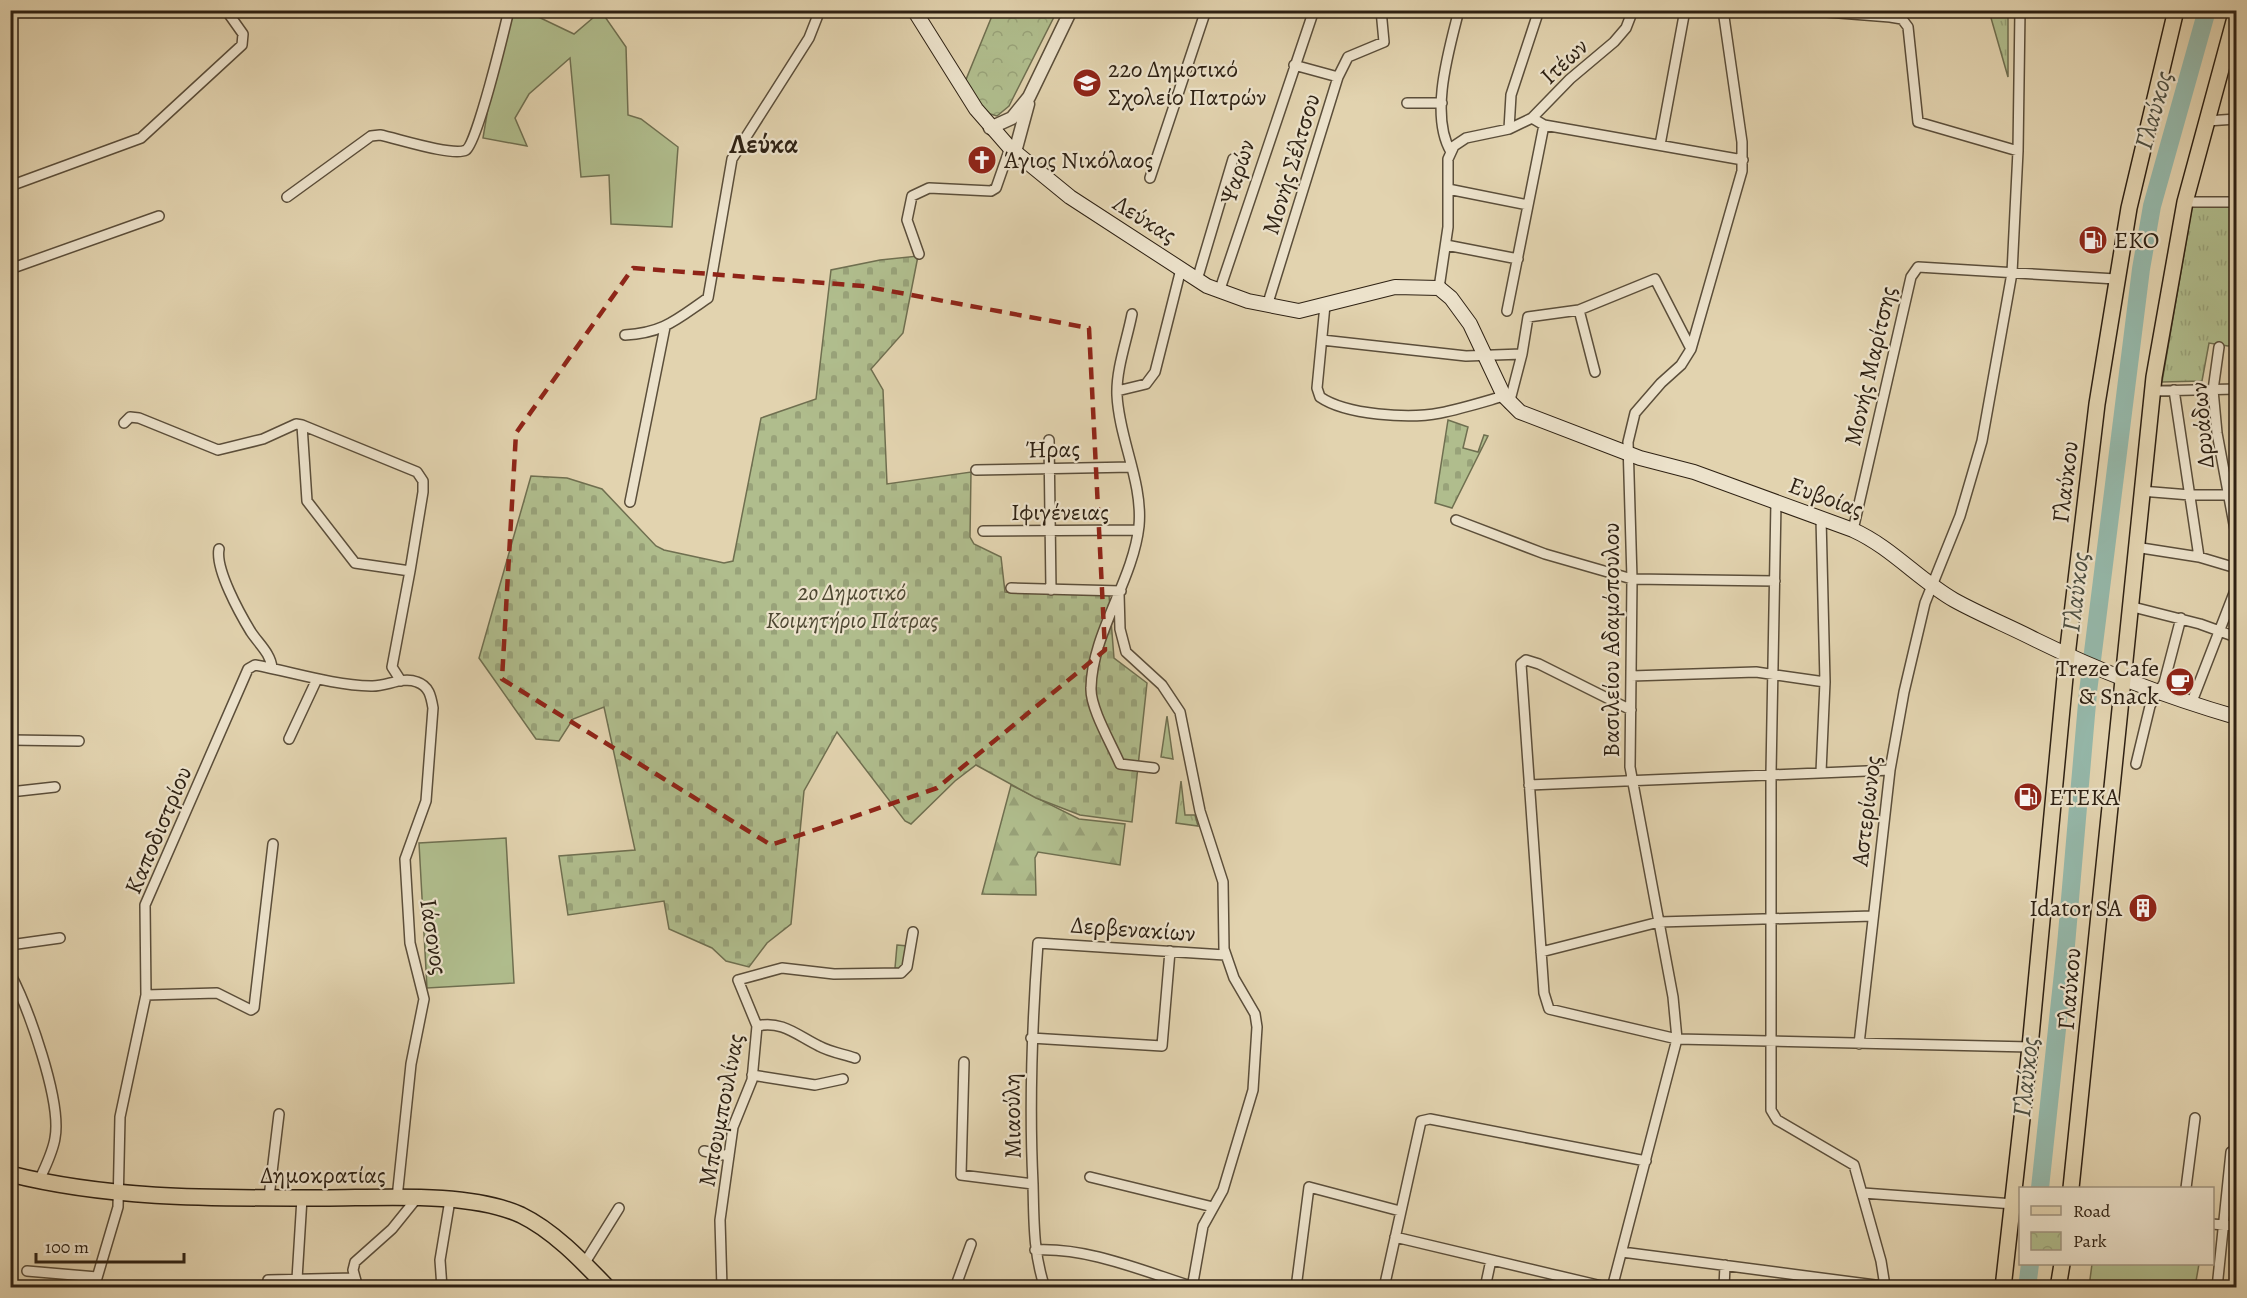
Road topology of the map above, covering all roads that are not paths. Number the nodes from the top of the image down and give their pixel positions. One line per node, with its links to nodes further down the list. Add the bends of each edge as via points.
1 (226, 10): 37 (street, via 243,34 242,45 141,138)
2 (509, 10): 39 (street, via 480,122 466,150 451,151 371,136)
3 (820, 10): 59 (street, via 808,38 732,159 708,298)
4 (914, 10): 28 (main road, Λεύκας)
5 (1071, 10): 21 (street)
6 (1206, 10): 36 (street)
7 (1314, 10): 19 (street, Ψαρών)
8 (1381, 10): 20 (street, via 1384,42 1348,57)
9 (1459, 10): 23 (street)
10 (1539, 10): 29 (street, Ιτέων, via 1511,95)
11 (1633, 10): 24 (street, Ιτέων, via 1618,37)
12 (1685, 10): 30 (street)
13 (1723, 10): 35 (street, Βασιλείου Αδαμόπουλου)
14 (1801, 10): 17 (street)
15 (2020, 10): 32 (street, Αστερίωνος)
16 (2176, 10): 51 (main road, Γλαύκου)
17 (1891, 14): 32 (street, via 1908,27 1918,122)
18 (2236, 14): 26 (main road, Γλαύκου)
19 (1294, 65): 20 (street, Μονής Σέλτσου); 53 (street, Ψαρών)
20 (1338, 77): 55 (street, Μονής Σέλτσου)
21 (1029, 97): 28 (street, via 1012,118); 31 (street)
22 (1407, 103): 23 (street)
23 (1442, 103): 33 (street, via 1443,140)
24 (1532, 118): 27 (street); 29 (street, Ιτέων)
25 (2236, 119): 26 (street)
26 (2207, 121): 41 (main road, Γλαύκου)
27 (1544, 125): 30 (street); 42 (street)
28 (990, 128): 31 (main road, Λεύκας)
29 (1509, 129): 33 (street, Ιτέων, via 1466,138)
30 (1660, 145): 35 (street)
31 (1012, 150): 45 (street, via 996,188 991,191 929,188 912,196 907,220); 48 (main road, Λεύκας, via 1070,197)
32 (2018, 151): 49 (street, Αστερίωνος)
33 (1451, 152): 38 (street)
34 (1233, 159): 50 (street)
35 (1743, 160): 63 (street, Βασιλείου Αδαμόπουλου)
36 (1150, 178)
37 (10, 186)
38 (1448, 189): 42 (street); 44 (street)
39 (286, 197)
40 (2236, 201): 41 (street)
41 (2185, 202): 71 (main road, Γλαύκου)
42 (1528, 205): 46 (street)
43 (159, 216): 47 (street)
44 (1446, 245): 46 (street); 52 (street)
45 (919, 254)
46 (1518, 259): 57 (street)
47 (10, 269)
48 (1181, 269): 50 (main road, Λεύκας); 70 (street, via 1155,372 1146,384)
49 (2012, 273): 51 (street, Μονής Μαρίτσης); 88 (street, Μονής Μαρίτσης, via 1918,267 1911,277); 99 (street, Αστερίωνος, via 1982,441 1960,516)
50 (1197, 279): 53 (main road, Λεύκας)
51 (2116, 279): 108 (main road, Γλαύκου, via 2097,404)
52 (1439, 288): 54 (main road, Λεύκας, via 1395,287); 65 (main road, via 1461,311)
53 (1219, 292): 55 (main road, Λεύκας)
54 (1325, 305): 55 (main road, Λεύκας, via 1299,310); 61 (street)
55 (1267, 306)
56 (1579, 310): 63 (street, via 1655,279); 64 (street, via 1528,317); 66 (street)
57 (1507, 311)
58 (1132, 314): 70 (street)
59 (665, 327): 60 (street); 83 (street)
60 (625, 334)
61 (1322, 340): 65 (street); 72 (street, via 1317,388 1320,397 1338,405 1369,412 1426,415)
62 (2219, 347): 69 (street, Δρυάδων)
63 (1691, 349): 76 (street, Βασιλείου Αδαμόπουλου, via 1681,365 1660,382 1635,413)
64 (1522, 354): 65 (street); 72 (street)
65 (1487, 357): 72 (main road)
66 (1594, 372)
67 (2236, 389): 69 (street)
68 (2174, 390): 69 (street); 71 (street); 81 (street)
69 (2213, 390): 82 (street, Δρυάδων, via 2217,433)
70 (1118, 391): 77 (street)
71 (2152, 391): 80 (main road, Γλαύκου)
72 (1507, 400): 76 (main road, Ευβοίας, via 1532,418)
73 (124, 423): 74 (street, via 130,417 139,418 218,450)
74 (302, 425): 96 (street, via 307,501 355,563); 96 (street, via 417,472 423,481 423,492)
75 (1049, 440): 78 (street)
76 (1629, 453): 84 (main road, Ευβοίας); 97 (street, Βασιλείου Αδαμόπουλου)
77 (1132, 467): 78 (street, Ήρας); 87 (street)
78 (1049, 469): 79 (street, Ήρας); 90 (street)
79 (976, 470)
80 (2141, 491): 81 (street); 92 (main road, Γλαύκου)
81 (2190, 495): 82 (street); 94 (street)
82 (2233, 495): 91 (street, Δρυάδων)
83 (630, 502)
84 (1776, 502): 85 (main road, Ευβοίας); 98 (street)
85 (1821, 518): 88 (main road, Ευβοίας); 115 (street)
86 (1456, 520): 97 (street, via 1545,554)
87 (1138, 530): 90 (street, Ιφιγένειας); 103 (street)
88 (1853, 530): 99 (main road, Ευβοίας)
89 (983, 531): 90 (street, Ιφιγένειας)
90 (1051, 532): 102 (street)
91 (2236, 534)
92 (2135, 547): 94 (street); 104 (main road, Γλαύκου)
93 (219, 549): 109 (street, via 222,572)
94 (2199, 557): 95 (street)
95 (2236, 568)
96 (410, 571): 114 (street, via 392,667)
97 (1632, 579): 98 (street); 111 (street, Βασιλείου Αδαμόπουλου)
98 (1775, 581): 110 (street)
99 (1933, 587): 108 (main road, Ευβοίας); 126 (street, Αστερίωνος, via 1909,671)
100 (1011, 588): 102 (street)
101 (2236, 588): 106 (street)
102 (1051, 590): 103 (street)
103 (1120, 593): 125 (street, via 1110,612 1090,689 1120,764); 143 (street, via 1120,630 1126,652 1169,694 1181,717 1203,825 1222,875)
104 (2129, 606): 105 (street); 112 (main road, Γλαύκου)
105 (2181, 618): 106 (street); 117 (street)
106 (2220, 631): 107 (street); 118 (street)
107 (2236, 638)
108 (2071, 657): 112 (main road, Ευβοίας); 151 (main road, Γλαύκου)
109 (272, 668): 113 (street, Καποδιστρίου); 145 (street, Καποδιστρίου, via 255,665 248,669 147,898)
110 (1773, 674): 111 (street); 115 (street); 128 (street)
111 (1631, 676): 119 (street, Βασιλείου Αδαμόπουλου)
112 (2117, 677): 117 (main road, Ευβοίας); 166 (main road, Γλαύκου)
113 (317, 678): 114 (street, Καποδιστρίου, via 373,686); 121 (street)
114 (402, 681): 116 (street, Καποδιστρίου)
115 (1824, 682): 127 (street)
116 (425, 686): 172 (street, Ιάσονος, via 433,708 426,801 405,859 410,943 424,999 411,1064)
117 (2160, 693): 118 (main road, Ευβοίας); 124 (street, via 2150,706)
118 (2191, 704): 120 (main road, Ευβοίας)
119 (1631, 710): 129 (street, Βασιλείου Αδαμόπουλου); 130 (street, via 1539,664 1523,661 1520,672)
120 (2236, 717)
121 (289, 739)
122 (10, 740): 123 (street)
123 (79, 741)
124 (2136, 764)
125 (1154, 768)
126 (1890, 770): 127 (street); 134 (street, Αστερίωνος)
127 (1821, 772): 128 (street)
128 (1771, 773): 129 (street); 135 (street)
129 (1631, 780): 130 (street); 136 (street, Βασιλείου Αδαμόπουλου)
130 (1529, 785): 142 (street)
131 (55, 787): 132 (street)
132 (10, 792)
133 (273, 844): 145 (street, via 254,1008 217,993)
134 (1873, 916): 135 (street); 150 (street, Αστερίωνος)
135 (1771, 919): 136 (street); 149 (street)
136 (1659, 922): 142 (street); 148 (street, Βασιλείου Αδαμόπουλου)
137 (913, 932): 146 (street, Μπουμπουλίνας, via 907,967 901,973 834,974 782,968 738,980)
138 (60, 938): 140 (street)
139 (1038, 943): 141 (street, Δερβενακίων); 147 (street, Μιαούλη)
140 (10, 945)
141 (1170, 951): 143 (street, Δερβενακίων); 147 (street, via 1162,1046)
142 (1541, 952): 148 (street, via 1549,1009)
143 (1225, 955): 176 (street, via 1233,978 1255,1014 1258,1040 1252,1095 1223,1190)
144 (10, 973): 164 (street, via 33,1030 56,1117 54,1141)
145 (146, 995): 168 (street, Καποδιστρίου, via 120,1117)
146 (757, 1026): 152 (street, via 770,1023); 154 (street, Μπουμπουλίνας)
147 (1031, 1038): 165 (street, Μιαούλη)
148 (1677, 1039): 149 (street); 161 (street, Βασιλείου Αδαμόπουλου)
149 (1773, 1041): 150 (street); 169 (street, via 1773,1116 1853,1164)
150 (1859, 1044): 151 (street)
151 (2031, 1047): 175 (main road, Γλαύκου)
152 (855, 1058)
153 (964, 1062): 165 (street, via 961,1175)
154 (752, 1076): 155 (street, via 815,1085); 160 (street, Μπουμπουλίνας, via 733,1127)
155 (843, 1079)
156 (279, 1114): 170 (street)
157 (2194, 1118): 167 (street)
158 (704, 1151): 160 (street)
159 (2231, 1152): 180 (street)
160 (729, 1156): 201 (street, Μπουμπουλίνας, via 720,1220)
161 (1646, 1161): 178 (street, via 1425,1119 1417,1128); 185 (street, Βασιλείου Αδαμόπουλου)
162 (10, 1174): 164 (main road, Δημοκρατίας)
163 (1090, 1177): 176 (street)
164 (39, 1181): 168 (main road, Δημοκρατίας)
165 (1033, 1184): 184 (street, Μιαούλη)
166 (2072, 1187)
167 (2186, 1187)
168 (118, 1193): 170 (main road, Δημοκρατίας); 191 (street, Καποδιστρίου, via 116,1218)
169 (1863, 1193): 175 (street); 196 (street)
170 (269, 1197): 171 (main road, Δημοκρατίας)
171 (302, 1198): 172 (main road, Δημοκρατίας); 193 (street)
172 (397, 1198): 173 (main road, Δημοκρατίας)
173 (417, 1198): 174 (main road, Δημοκρατίας); 192 (street, via 392,1229 355,1263)
174 (450, 1200): 187 (main road, Δημοκρατίας, via 491,1206 522,1216); 199 (street, via 440,1260)
175 (2014, 1204): 211 (main road, Γλαύκου)
176 (1213, 1207): 204 (street, via 1203,1226)
177 (620, 1208): 187 (street)
178 (1400, 1211): 182 (street); 205 (street, via 1309,1187)
179 (2214, 1224): 180 (street)
180 (2223, 1225): 181 (street); 213 (street)
181 (2236, 1226)
182 (1395, 1238): 186 (street); 206 (street)
183 (971, 1244): 202 (street)
184 (1035, 1250): 203 (street, Μιαούλη); 204 (street, via 1079,1253)
185 (1622, 1252): 188 (street); 208 (street, Βασιλείου Αδαμόπουλου)
186 (1491, 1260): 207 (street); 208 (street)
187 (585, 1264): 200 (main road, Δημοκρατίας)
188 (1725, 1265): 195 (street); 209 (street)
189 (2062, 1265): 212 (main road)
190 (27, 1271): 191 (street)
191 (97, 1277): 197 (street, Καποδιστρίου)
192 (354, 1278): 193 (street); 198 (street)
193 (297, 1279): 194 (street)
194 (268, 1280)
195 (1828, 1283): 196 (street)
196 (1885, 1286): 210 (street)
197 (94, 1287)
198 (358, 1287)
199 (442, 1287)
200 (608, 1287)
201 (722, 1287)
202 (955, 1287)
203 (1045, 1287)
204 (1194, 1287)
205 (1296, 1287)
206 (1384, 1287)
207 (1485, 1287)
208 (1611, 1287)
209 (1724, 1287)
210 (1898, 1287)
211 (2003, 1287)
212 (2058, 1287)
213 (2217, 1287)

